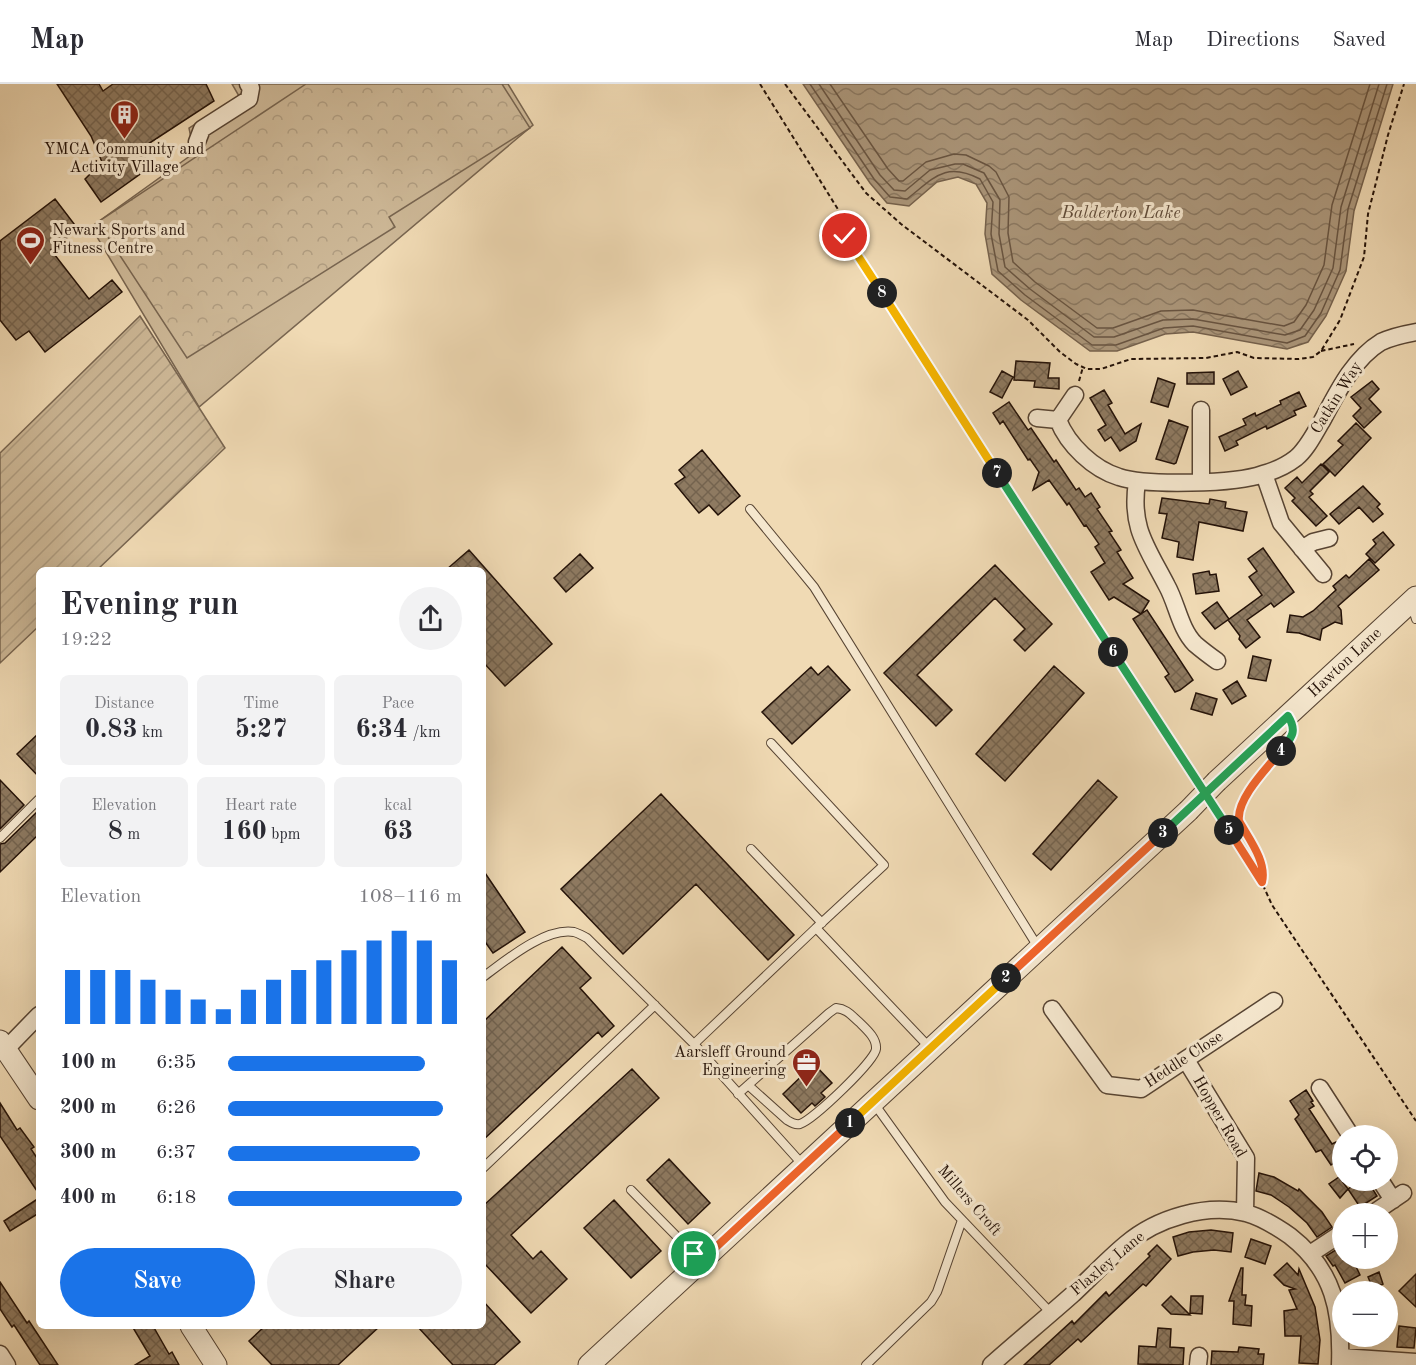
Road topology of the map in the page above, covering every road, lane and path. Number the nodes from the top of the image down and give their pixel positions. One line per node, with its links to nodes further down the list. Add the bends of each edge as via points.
1 (248, 84): 5 (street, via 249,99 202,129)
2 (760, 84): 24 (path, via 840,211 845,236)
3 (785, 84): 7 (path, via 866,193 1028,320 1076,364 1101,369 1131,359 1206,358 1237,352 1254,358 1299,359)
4 (1404, 84): 7 (path, via 1368,214 1364,257 1340,320)
5 (197, 142)
6 (1416, 332): 8 (street, Catkin Way, via 1383,341)
7 (1321, 351): 8 (path, via 1357,344)
8 (1369, 351): 13 (street, Catkin Way, via 1343,383 1303,450 1292,461)
9 (1075, 395): 12 (street)
10 (1201, 410): 14 (street)
11 (1037, 418): 12 (street)
12 (1058, 420): 15 (street, Catkin Way, via 1078,451 1116,477)
13 (1264, 474): 14 (street, Catkin Way); 18 (street, via 1281,523)
14 (1201, 481): 15 (street, Catkin Way)
15 (1137, 482): 21 (street, via 1137,525 1149,556 1168,586 1194,643)
16 (750, 508): 31 (lane, via 814,587)
17 (1329, 538): 18 (street)
18 (1302, 549): 19 (street)
19 (1323, 574)
20 (1414, 606): 22 (street, Hawton Lane)
21 (1217, 661)
22 (1288, 716): 24 (street, Hawton Lane); 29 (path, via 1294,732 1246,796 1238,814 1261,862)
23 (771, 743): 30 (lane, via 884,865)
24 (1208, 782): 31 (street, Hawton Lane, bridge, via 1188,811)
25 (1210, 802): 29 (path)
26 (36, 803): 27 (lane)
27 (0, 838)
28 (751, 849): 30 (lane)
29 (1262, 882): 46 (path, via 1272,905)
30 (819, 925): 37 (lane); 39 (lane)
31 (1039, 947): 39 (street, Hawton Lane)
32 (486, 975): 34 (lane, via 535,941 556,933 574,932 587,938)
33 (1274, 1001): 40 (street, Heddle Close)
34 (655, 1005): 37 (lane); 48 (lane)
35 (1052, 1008): 40 (street, Heddle Close, via 1107,1085 1141,1089)
36 (36, 1018): 38 (street)
37 (694, 1044): 44 (lane)
38 (3, 1045): 41 (street)
39 (930, 1048): 45 (street, Hawton Lane)
40 (1185, 1060): 53 (street, Hopper Road, via 1246,1158)
41 (33, 1079)
42 (748, 1085): 42 (lane, via 836,1008 844,1009 873,1037 875,1053 863,1068 821,1110 801,1124 787,1120); 44 (lane)
43 (1320, 1088): 47 (street)
44 (738, 1094): 49 (lane)
45 (873, 1101): 49 (street, Hawton Lane); 54 (lane, Millers Croft)
46 (1416, 1121)
47 (1344, 1125)
48 (486, 1165)
49 (803, 1166): 57 (street, Hawton Lane)
50 (632, 1191): 57 (lane)
51 (1392, 1191): 52 (street, via 1398,1197)
52 (1389, 1203)
53 (1245, 1213): 56 (street, via 1273,1225); 58 (street, Flaxley Lane, via 1181,1215 1142,1233)
54 (962, 1220): 58 (lane, Millers Croft); 66 (lane, via 931,1302)
55 (1332, 1240): 56 (street)
56 (1310, 1254): 61 (street, via 1334,1295 1340,1320)
57 (701, 1261): 65 (street, Hawton Lane)
58 (1051, 1313): 67 (street, Flaxley Lane)
59 (193, 1329): 64 (street)
60 (0, 1354): 63 (street)
61 (1340, 1361): 62 (street)
62 (1416, 1362)
63 (7, 1365)
64 (216, 1365)
65 (589, 1365)
66 (866, 1365)
67 (991, 1365)

